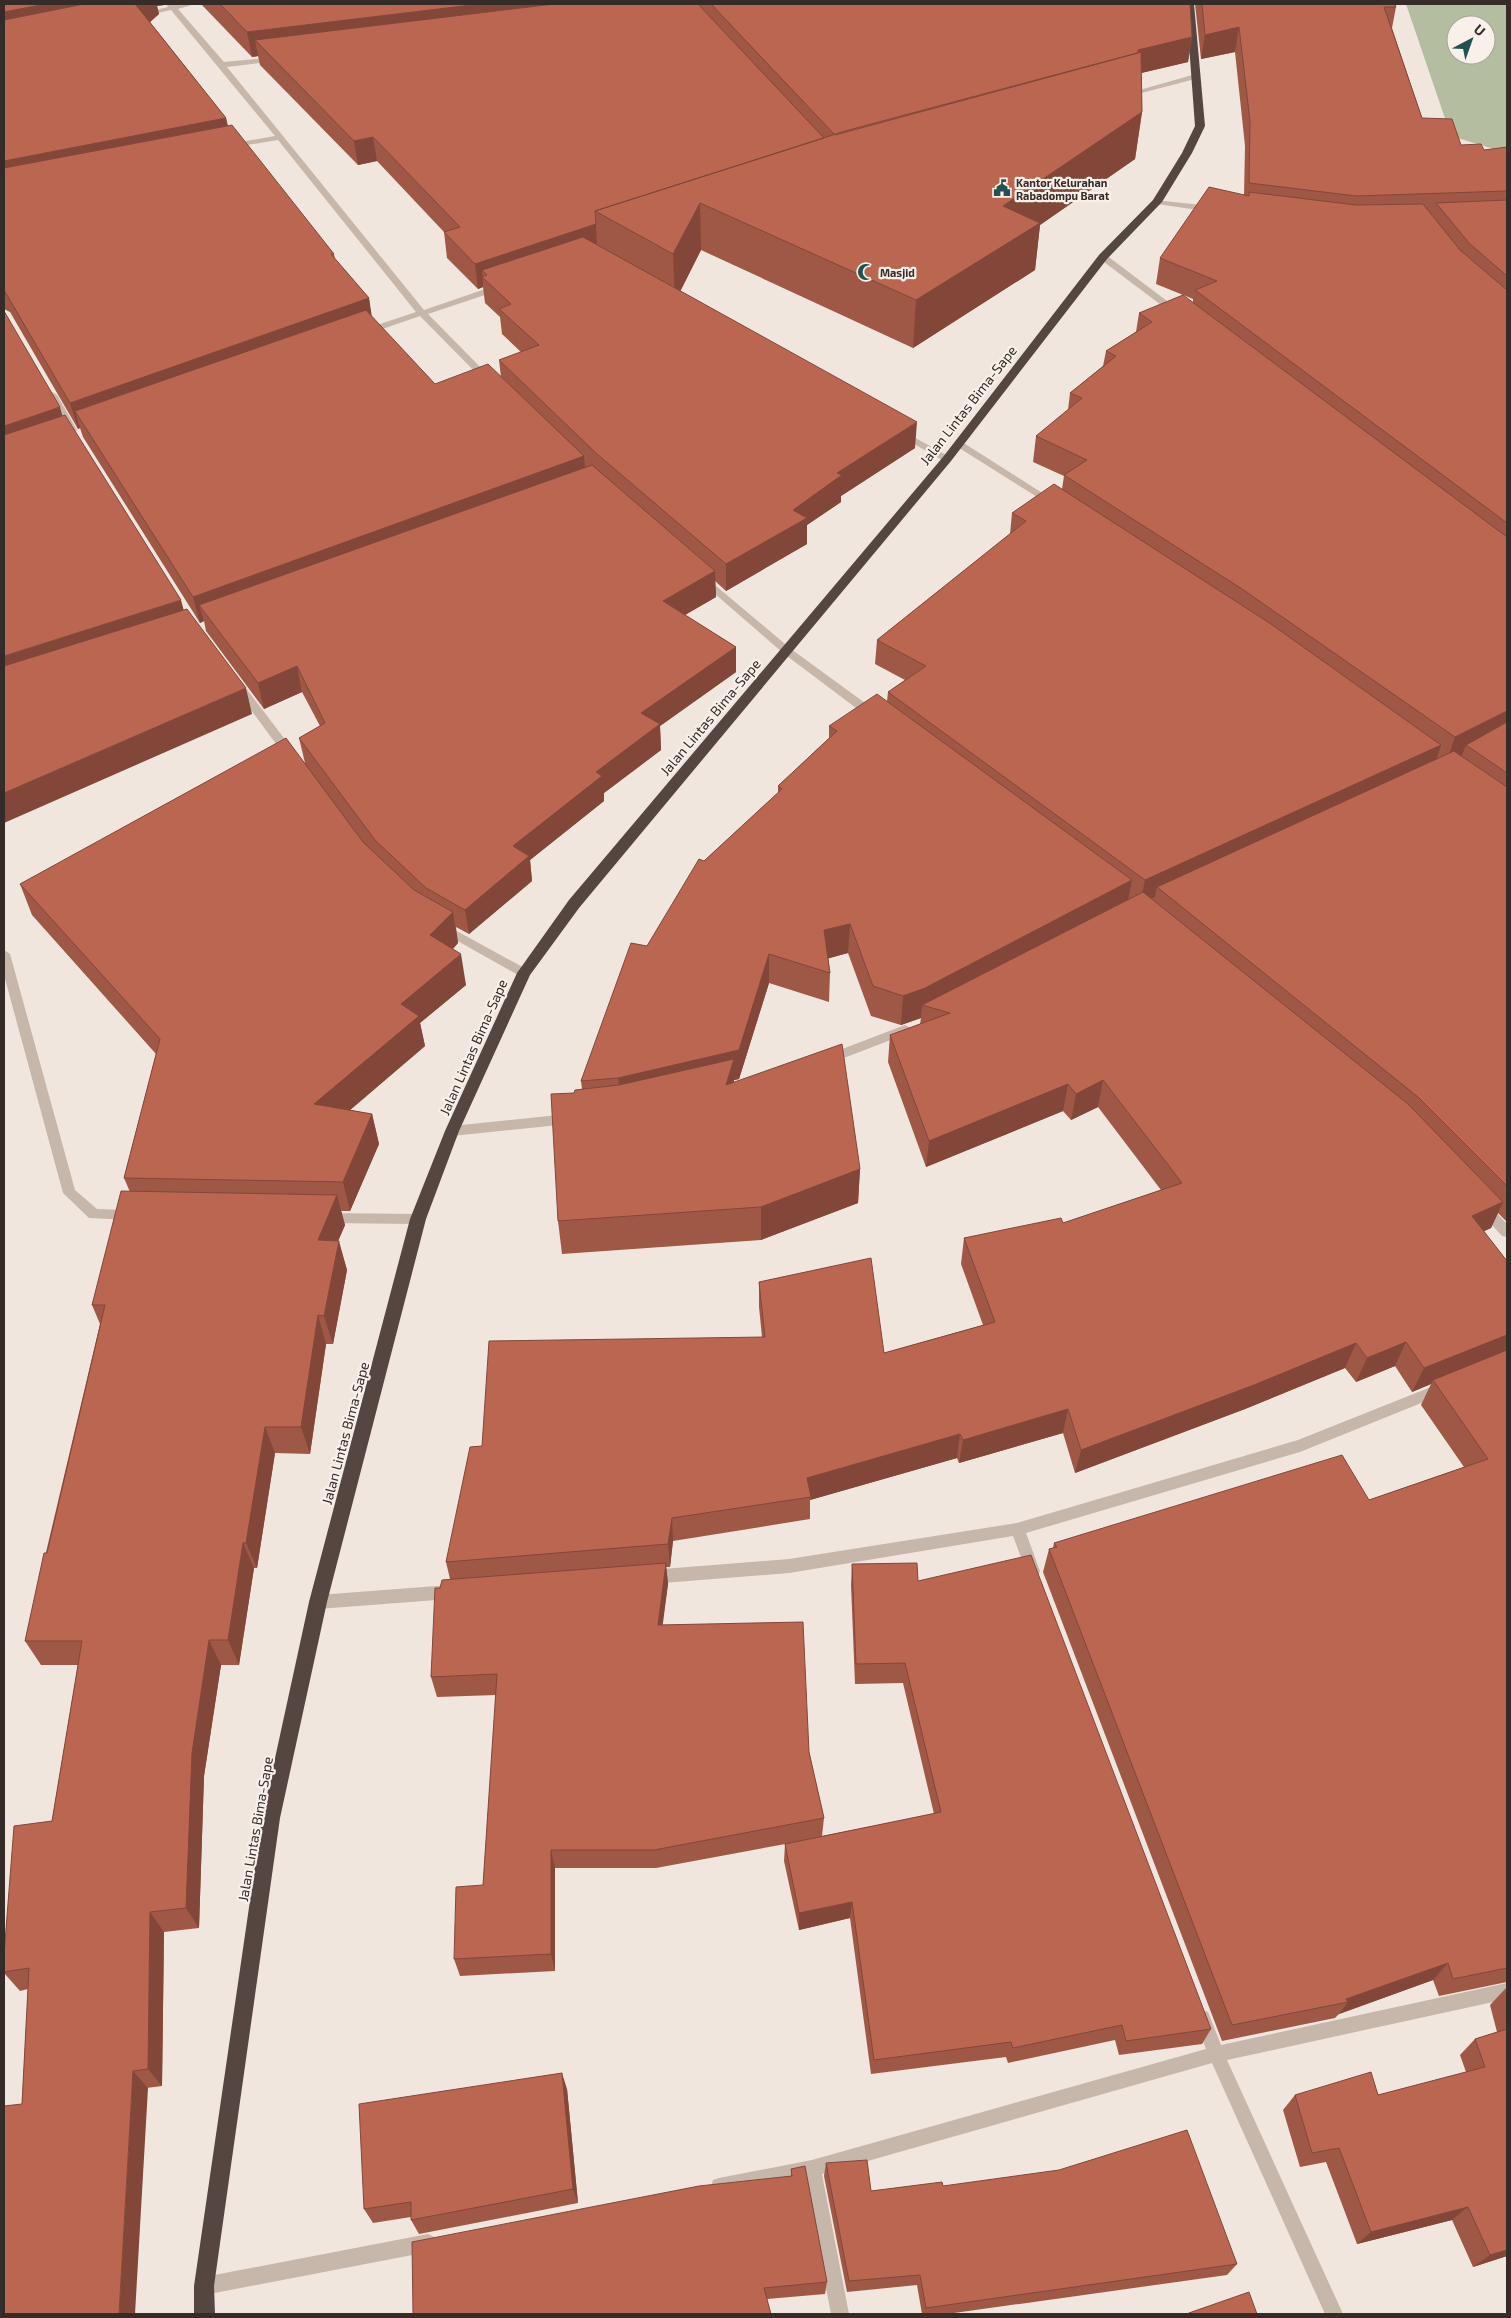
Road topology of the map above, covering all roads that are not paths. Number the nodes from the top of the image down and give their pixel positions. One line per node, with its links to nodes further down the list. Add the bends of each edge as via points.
1 (192, 4): 3 (street)
2 (1190, 4): 7 (highway, Jalan Lintas Bima-Sape)
3 (172, 6): 4 (street); 6 (street)
4 (134, 16)
5 (281, 58): 6 (street)
6 (222, 65): 9 (street)
7 (1196, 76): 8 (street); 11 (highway, Jalan Lintas Bima-Sape, via 1200,126)
8 (1119, 97)
9 (280, 137): 10 (street); 15 (street)
10 (223, 148)
11 (1157, 202): 12 (street); 13 (highway, Jalan Lintas Bima-Sape)
12 (1225, 211)
13 (1104, 257): 16 (street); 22 (highway, Jalan Lintas Bima-Sape)
14 (513, 282): 15 (street)
15 (422, 312): 17 (street); 19 (street)
16 (1183, 317)
17 (356, 336)
18 (47, 386): 21 (street)
19 (498, 389)
20 (896, 431): 23 (street)
21 (77, 437)
22 (959, 444): 23 (highway, Jalan Lintas Bima-Sape); 24 (street)
23 (947, 459): 26 (highway, Jalan Lintas Bima-Sape)
24 (1058, 506)
25 (698, 574): 26 (street)
26 (787, 651): 28 (street); 32 (highway, Jalan Lintas Bima-Sape, via 574,904)
27 (232, 677): 29 (street)
28 (880, 720)
29 (298, 765)
30 (433, 922): 32 (street)
31 (4, 954): 38 (street, via 69,1193 94,1214)
32 (524, 973): 36 (highway, Jalan Lintas Bima-Sape)
33 (918, 1025): 34 (street)
34 (821, 1062)
35 (584, 1117): 36 (street)
36 (452, 1131): 40 (highway, Jalan Lintas Bima-Sape)
37 (1472, 1196): 41 (street)
38 (143, 1215)
39 (310, 1218): 40 (street)
40 (418, 1220): 47 (highway, Jalan Lintas Bima-Sape)
41 (1507, 1232)
42 (1453, 1384): 43 (street, via 1300,1446)
43 (1017, 1529): 44 (street, via 789,1566); 45 (street)
44 (632, 1578)
45 (1038, 1584)
46 (465, 1591): 47 (street)
47 (318, 1602): 54 (highway, Jalan Lintas Bima-Sape, via 271,1818)
48 (1507, 1991): 50 (street)
49 (1198, 2008): 50 (street)
50 (1216, 2054): 51 (street); 57 (street)
51 (812, 2168): 52 (street); 56 (street)
52 (704, 2189)
53 (440, 2240): 54 (street)
54 (204, 2286): 55 (highway, Jalan Lintas Bima-Sape)
55 (204, 2314)
56 (840, 2314)
57 (1334, 2314)

